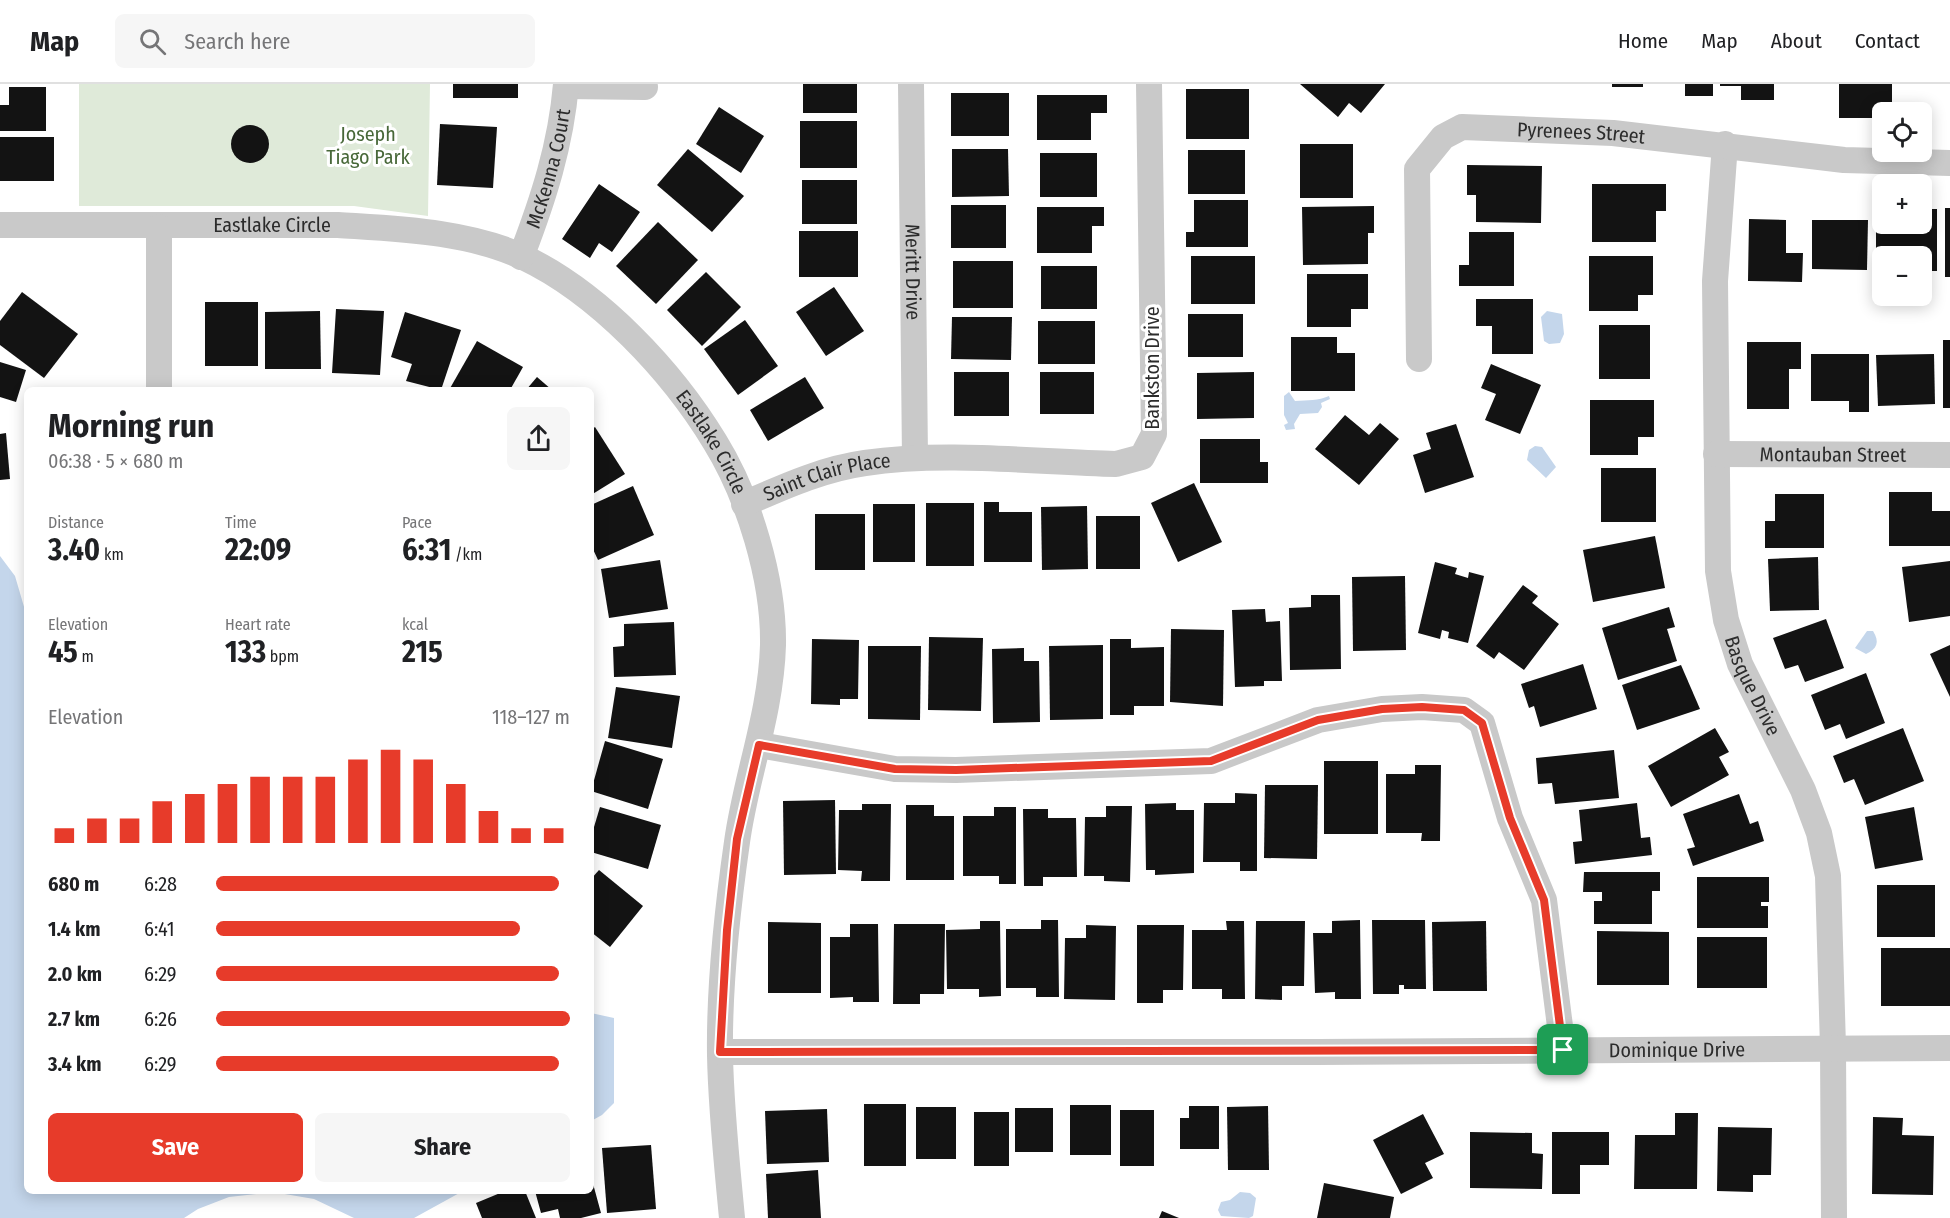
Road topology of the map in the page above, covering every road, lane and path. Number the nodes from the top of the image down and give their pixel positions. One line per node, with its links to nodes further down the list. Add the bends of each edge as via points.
1 (911, 84): 14 (street, Meritt Drive)
2 (1149, 84): 14 (street, Bankston Drive, via 1154,434 1142,457 1116,464)
3 (566, 85): 4 (street, McKenna Court); 9 (street, McKenna Court, via 555,156)
4 (645, 87)
5 (1725, 144): 6 (street, Pyrenees Street, via 1844,160); 10 (street, Pyrenees Street, via 1497,127 1462,127 1443,137 1417,169); 12 (street, Basque Drive, via 1715,281)
6 (1950, 163)
7 (0, 225): 8 (street, Eastlake Circle)
8 (159, 227): 9 (street, Eastlake Circle, via 338,225 388,229 473,241); 11 (street)
9 (521, 256): 15 (street, Eastlake Circle, via 606,312 667,376 716,443)
10 (1419, 359)
11 (159, 387)
12 (1716, 454): 13 (street, Montauban Street); 17 (street, Basque Drive, via 1719,571 1726,620 1740,664 1803,790 1819,833 1828,876)
13 (1950, 454)
14 (915, 458): 15 (street, Saint Clair Place, via 864,463 810,476)
15 (744, 504): 16 (street, Eastlake Circle, via 753,524 769,595 771,625 769,678)
16 (759, 745): 19 (street, via 895,769 980,770 1211,761 1318,720 1382,709 1464,710 1482,723 1510,818 1544,900); 20 (street, Eastlake Circle, via 737,839)
17 (1833, 1047): 18 (street, Dominique Drive); 19 (street, Dominique Drive); 22 (street, Basque Drive)
18 (1950, 1048)
19 (1563, 1050): 20 (street, Dominique Drive)
20 (720, 1052): 21 (street, Eastlake Circle)
21 (732, 1218)
22 (1834, 1218)

